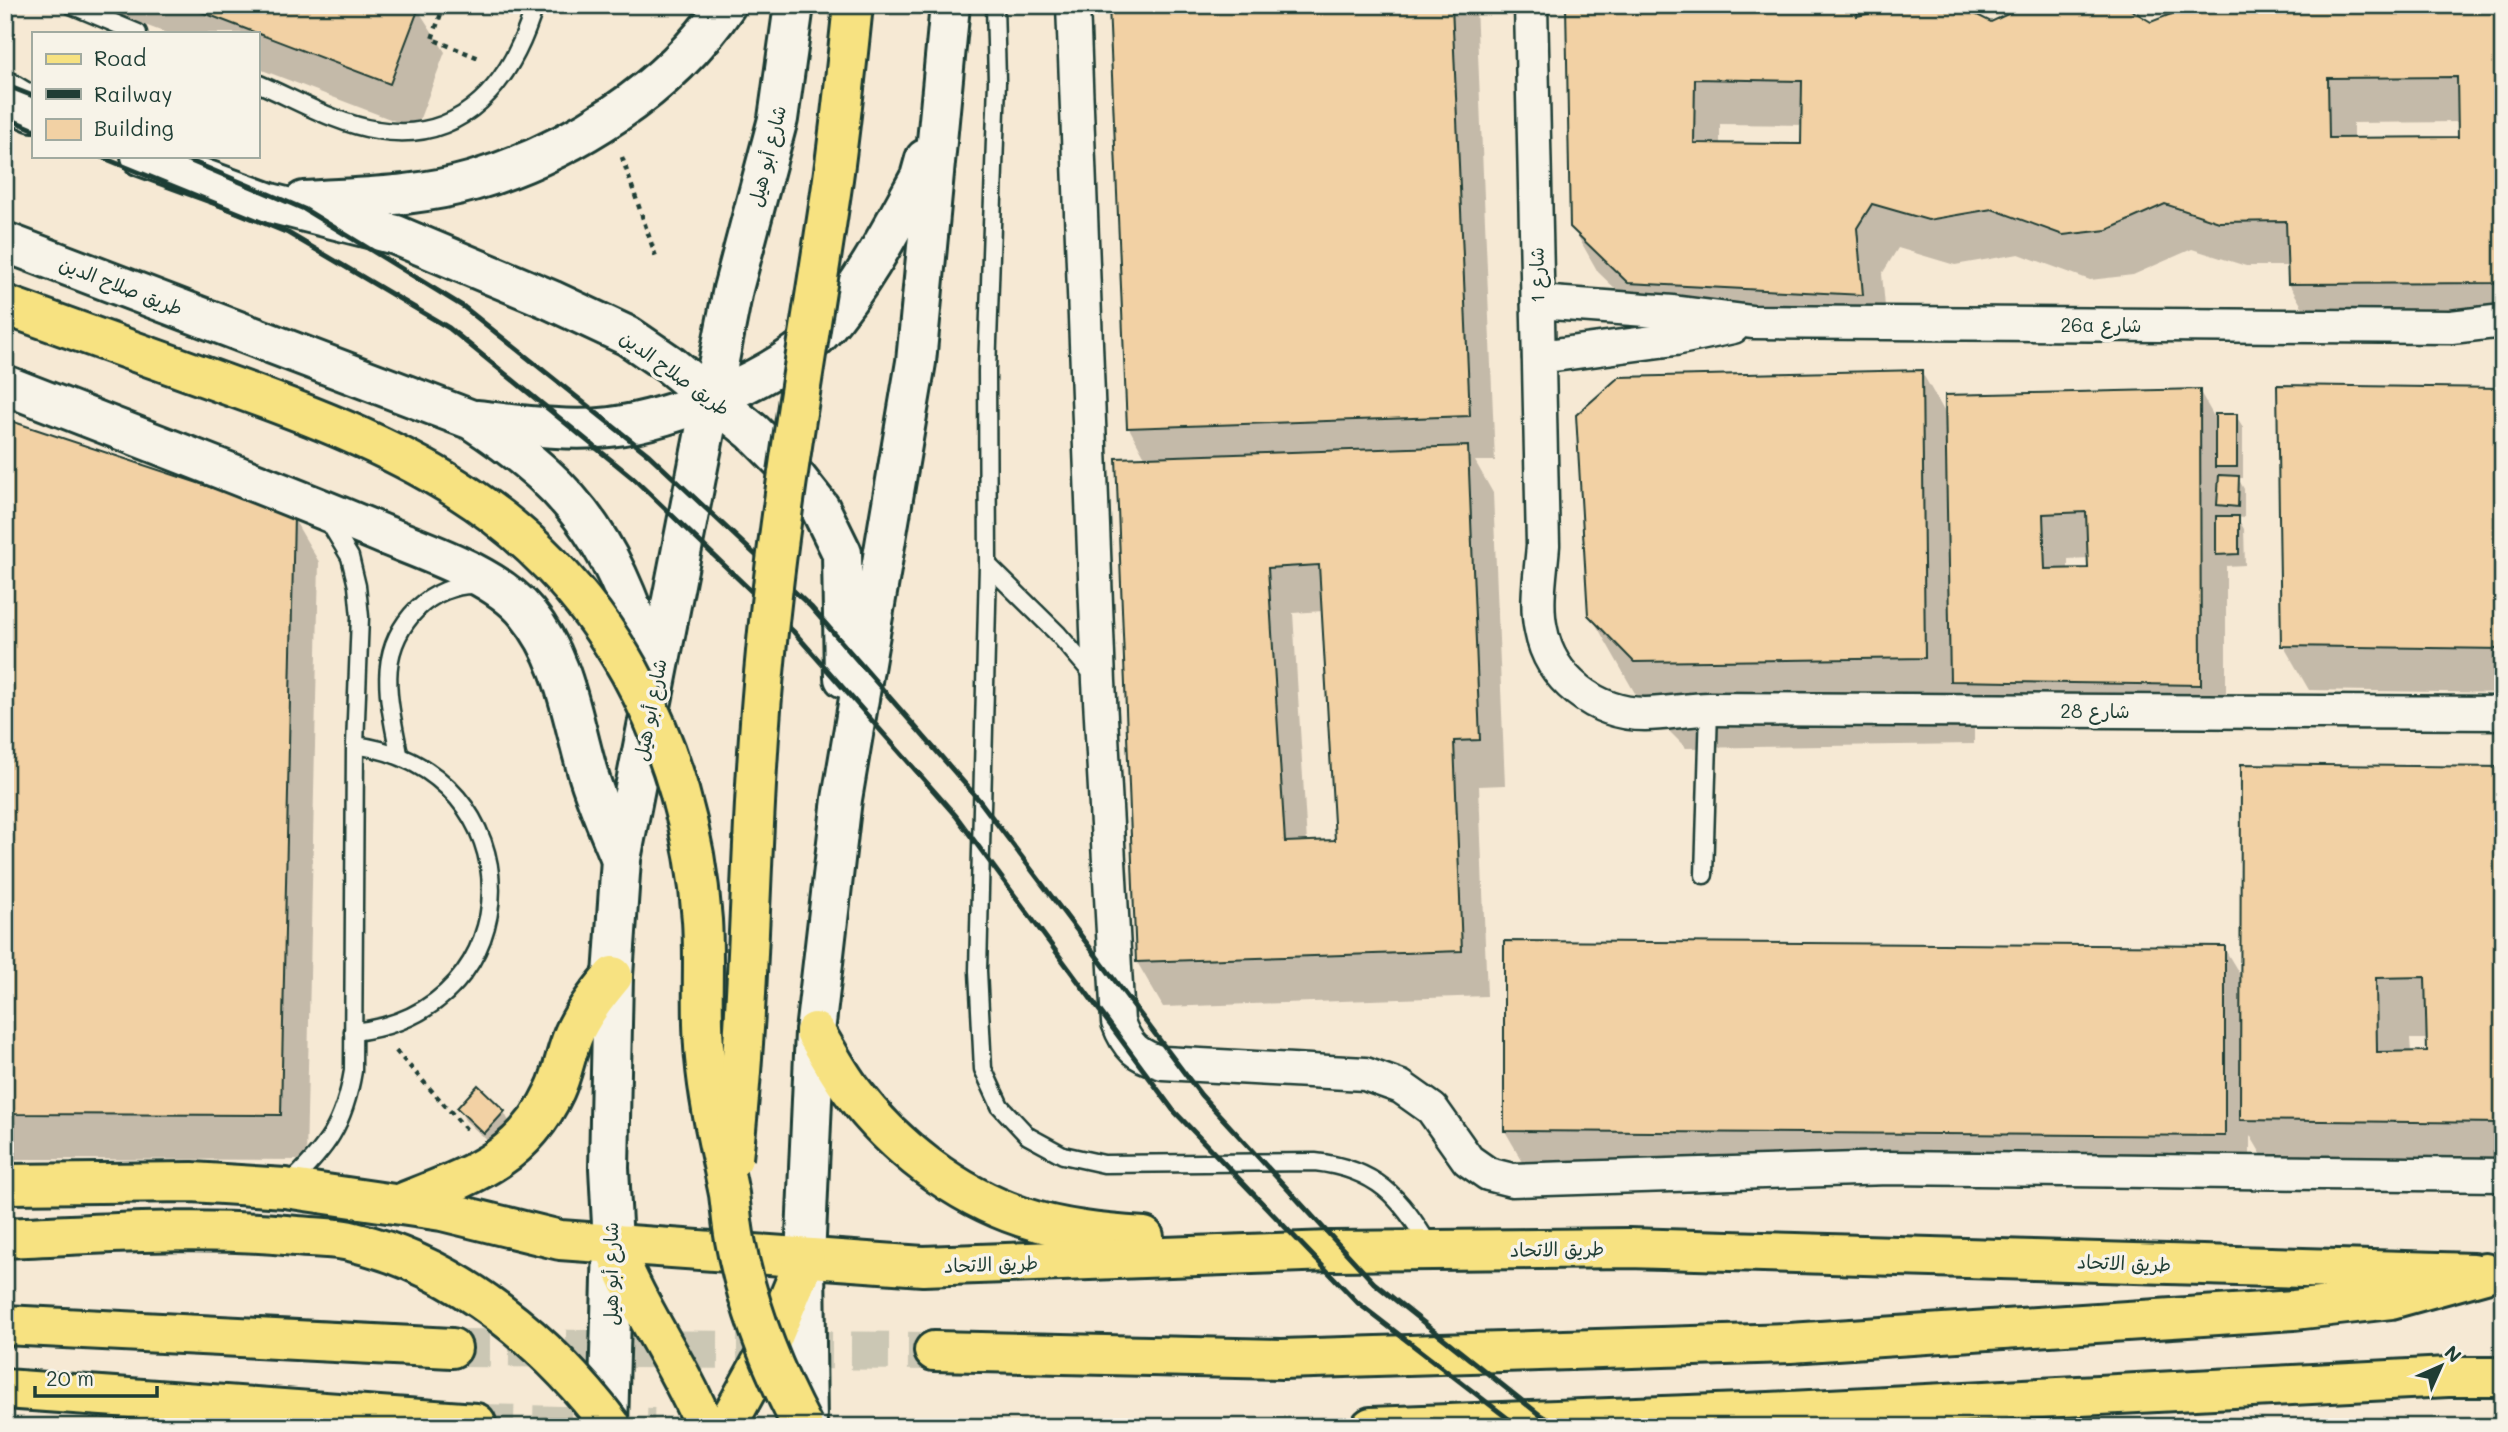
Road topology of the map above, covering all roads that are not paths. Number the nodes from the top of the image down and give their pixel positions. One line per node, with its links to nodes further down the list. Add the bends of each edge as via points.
1 (71, 5): 10 (lane)
2 (535, 5): 12 (lane, via 509,71 484,100 440,125 415,131 376,131)
3 (726, 5): 18 (main road, via 667,72 610,118 543,155 471,181 396,195)
4 (794, 5): 28 (main road, شارع أبو هيل, via 778,119 733,289)
5 (853, 5): 48 (main road, bridge, via 766,650 753,796 746,1005)
6 (950, 5): 15 (main road)
7 (995, 5): 31 (lane)
8 (1073, 5): 33 (street)
9 (1531, 5): 20 (street, شارع 1)
10 (136, 32)
11 (5, 78): 13 (lane)
12 (259, 84)
13 (32, 94)
14 (5, 100): 16 (main road)
15 (941, 101): 28 (main road, via 920,177 854,291 797,354 767,374); 39 (main road, via 916,362)
16 (32, 112)
17 (146, 158): 18 (main road, طريق صلاح الدين)
18 (270, 203): 28 (main road, طريق صلاح الدين, via 396,235 551,300 628,336)
19 (5, 242): 29 (main road, طريق صلاح الدين)
20 (1538, 302): 23 (street, 26a شارع); 26 (street, شارع 1)
21 (5, 305): 48 (main road, bridge, via 322,418 395,452 453,484 499,517 543,554 582,597 649,707 678,785 702,919 704,1055 713,1126)
22 (2503, 321): 24 (street, 26a شارع)
23 (1752, 323): 24 (street, 26a شارع); 26 (street, 26a شارع, via 1675,340)
24 (2451, 327): 25 (street, 26a شارع)
25 (2503, 341)
26 (1539, 357): 35 (street, شارع 1, via 1543,545 1567,645 1600,682 1623,693)
27 (5, 385): 30 (main road)
28 (713, 398): 29 (main road, via 610,427); 34 (main road, شارع أبو هيل); 39 (main road, طريق صلاح الدين, via 786,465 820,508 842,553)
29 (472, 420): 34 (main road, via 551,480 592,527 637,620)
30 (317, 506): 32 (main road); 37 (lane, via 350,557 357,586)
31 (988, 565): 33 (lane); 53 (lane, via 979,1003 983,1069 1000,1106 1028,1136 1063,1155 1104,1164 1342,1165 1395,1195)
32 (492, 585): 38 (lane, via 464,584 429,598 402,624 388,659 388,696); 40 (main road, via 526,611 552,649 587,771)
33 (1099, 682): 45 (street, via 1118,1022 1126,1043 1142,1057 1163,1063 1365,1074 1401,1087 1432,1110 1468,1160 1488,1174 1512,1180 1889,1168)
34 (655, 685): 40 (main road, شارع أبو هيل)
35 (1699, 709): 36 (street, شارع 28); 41 (lane)
36 (2503, 713)
37 (355, 745): 38 (lane); 43 (lane)
38 (399, 754): 43 (lane, via 432,772 459,798 478,829 489,864 491,901 484,937 467,970 443,997 411,1017)
39 (842, 799): 44 (main road)
40 (621, 859): 42 (main road, شارع أبو هيل)
41 (1704, 875)
42 (613, 976): 49 (main road, via 580,1021 556,1088 524,1139 480,1171); 51 (main road, شارع أبو هيل, via 609,1168)
43 (353, 1032): 47 (lane, via 353,1071 339,1124 316,1159)
44 (815, 1032): 52 (main road, via 852,1091 904,1147 960,1190 1022,1218 1091,1233); 54 (main road)
45 (2503, 1175)
46 (5, 1184): 47 (main road, طريق الاتحاد, via 192,1182)
47 (285, 1188): 49 (main road, طريق الاتحاد)
48 (729, 1195): 65 (main road, bridge, via 735,1241 754,1313 779,1383)
49 (399, 1205): 51 (main road, طريق الاتحاد, via 560,1240)
50 (5, 1238): 62 (main road, bridge, via 256,1231 354,1241 432,1270 519,1326 583,1388)
51 (613, 1244): 54 (main road, طريق الاتحاد); 62 (main road, شارع أبو هيل); 63 (main road, via 635,1297)
52 (1331, 1251): 53 (main road, طريق الاتحاد); 54 (main road, طريق الاتحاد, via 923,1266)
53 (1433, 1251): 55 (main road, طريق الاتحاد, via 1629,1248)
54 (805, 1259): 64 (main road, via 765,1356); 65 (main road)
55 (2494, 1273): 58 (main road, via 2391,1299 2294,1310 1790,1343 1282,1359)
56 (5, 1325): 57 (main road)
57 (452, 1348)
58 (934, 1351)
59 (2503, 1377): 66 (main road)
60 (5, 1389): 61 (main road)
61 (476, 1423)
62 (610, 1427)
63 (705, 1427)
64 (726, 1427)
65 (805, 1427)
66 (1371, 1427)

